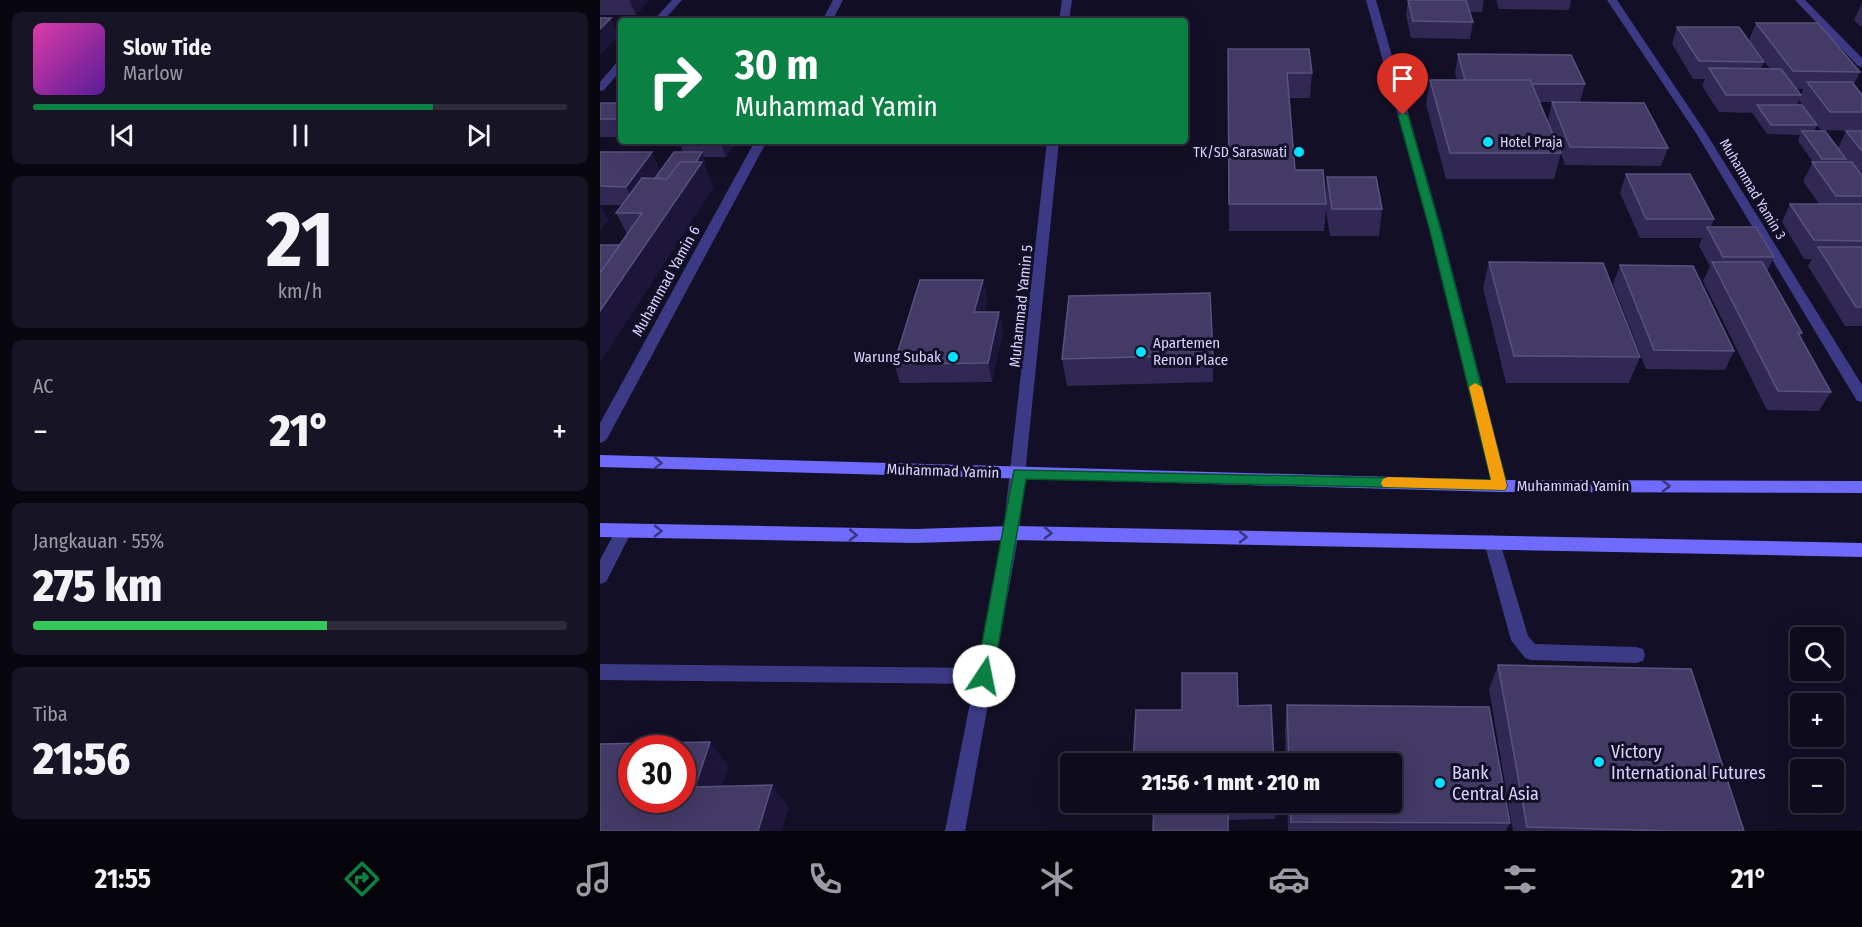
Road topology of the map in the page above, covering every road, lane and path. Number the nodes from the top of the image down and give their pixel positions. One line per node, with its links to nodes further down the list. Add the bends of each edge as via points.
1 (677, 0): 7 (street)
2 (838, 0): 8 (street)
3 (1067, 0): 9 (street)
4 (1371, 0): 19 (street, via 1436,231)
5 (1612, 0): 15 (street, Muhammad Yamin 3, via 1701,133)
6 (1800, 0): 10 (street)
7 (661, 18)
8 (829, 18)
9 (1064, 18)
10 (1862, 64)
11 (618, 67): 12 (street)
12 (600, 88)
13 (759, 144): 16 (street, Muhammad Yamin 6)
14 (1053, 144): 18 (street, Muhammad Yamin 5)
15 (1862, 397)
16 (600, 437)
17 (600, 461): 18 (main road, Muhammad Yamin, one-way to 18)
18 (1020, 474): 19 (main road, Muhammad Yamin); 23 (street, Muhammad Yamin 5)
19 (1500, 486): 20 (main road, Muhammad Yamin, one-way to 20)
20 (1862, 487)
21 (600, 530): 22 (main road)
22 (624, 531): 23 (main road, one-way to 23, via 915,536); 26 (street)
23 (1011, 533): 24 (main road, one-way to 24); 29 (street, Muhammad Yamin 5)
24 (1492, 542): 25 (main road); 27 (street, via 1520,640 1531,651)
25 (1862, 550)
26 (600, 577)
27 (1636, 655)
28 (600, 672): 29 (street)
29 (984, 676): 30 (street, Muhammad Yamin 5)
30 (955, 831)

